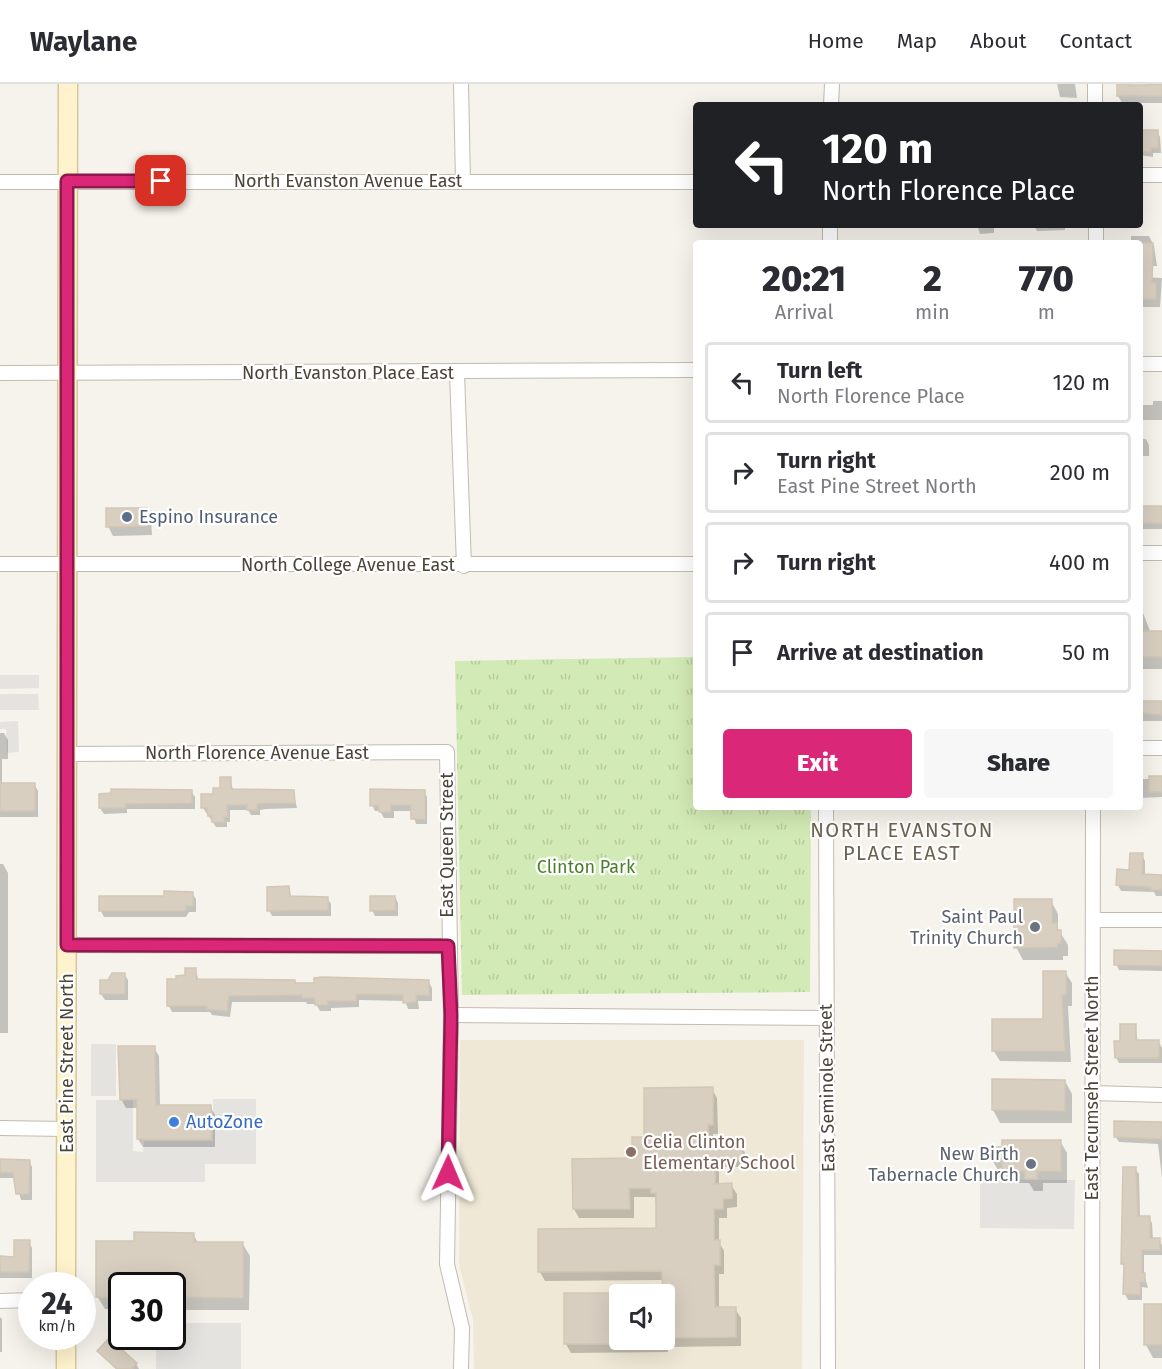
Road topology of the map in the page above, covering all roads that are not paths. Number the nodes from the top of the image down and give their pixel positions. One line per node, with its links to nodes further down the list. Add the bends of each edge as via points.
1 (68, 84): 9 (main road, East Pine Street North)
2 (461, 84): 11 (street)
3 (832, 84): 5 (street)
4 (1095, 84): 6 (street)
5 (831, 102)
6 (1095, 102)
7 (1143, 175): 8 (street)
8 (1162, 175)
9 (67, 181): 10 (street, North Evanston Avenue East); 11 (street, North Evanston Avenue East); 17 (main road, East Pine Street North)
10 (0, 182)
11 (463, 182): 12 (street, North Evanston Avenue East)
12 (693, 182)
13 (1143, 364): 14 (street)
14 (1162, 364)
15 (693, 370): 18 (street, North Evanston Place East)
16 (0, 373): 17 (street, North Evanston Place East)
17 (68, 373): 18 (street, North Evanston Place East); 22 (main road, East Pine Street North)
18 (457, 373): 24 (street)
19 (1143, 553): 20 (street)
20 (1162, 553)
21 (0, 564): 22 (street, North College Avenue East)
22 (67, 564): 24 (street, North College Avenue East); 28 (main road, East Pine Street North)
23 (693, 564): 24 (street, North College Avenue East)
24 (464, 566)
25 (1143, 748): 26 (street)
26 (1162, 748)
27 (447, 752): 28 (street, North Florence Avenue East); 34 (street, East Queen Street)
28 (67, 754): 33 (main road, East Pine Street North)
29 (826, 810): 36 (street, East Seminole Street)
30 (1093, 810): 31 (street, East Tecumseh Street North)
31 (1093, 920): 32 (street); 37 (street, East Tecumseh Street North)
32 (1162, 920)
33 (67, 945): 34 (street); 40 (main road, East Pine Street North)
34 (448, 946): 35 (street, East Queen Street)
35 (451, 1015): 36 (street); 46 (street, East Queen Street, via 447,1264 462,1328)
36 (826, 1018): 47 (street, East Seminole Street)
37 (1092, 1093): 38 (street); 48 (street, East Tecumseh Street North)
38 (1162, 1095)
39 (0, 1128): 40 (street)
40 (66, 1129): 41 (main road, East Pine Street North)
41 (66, 1272)
42 (18, 1300): 43 (street)
43 (0, 1301)
44 (66, 1350): 45 (main road)
45 (66, 1369)
46 (461, 1369)
47 (828, 1369)
48 (1092, 1369)

